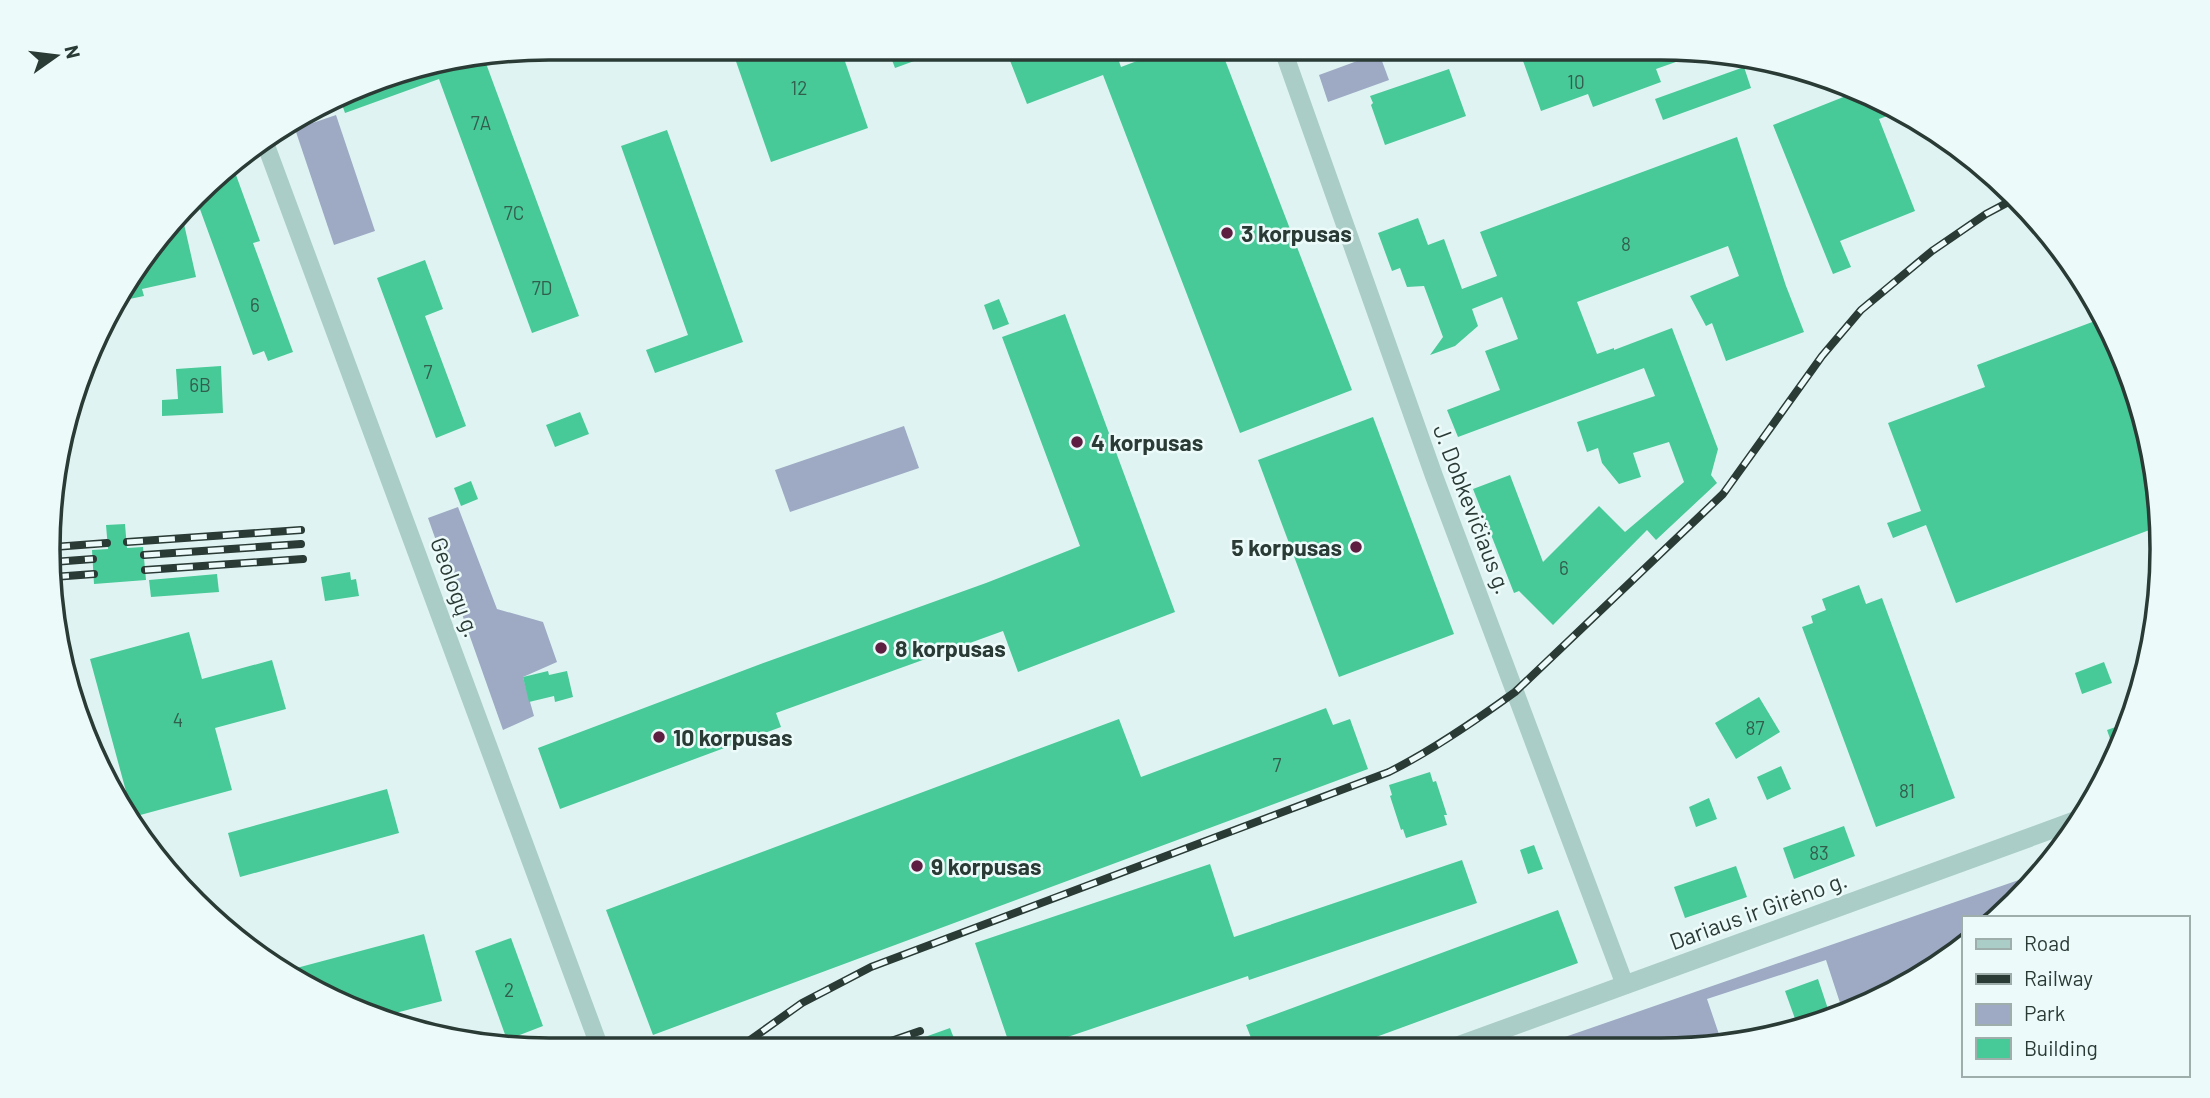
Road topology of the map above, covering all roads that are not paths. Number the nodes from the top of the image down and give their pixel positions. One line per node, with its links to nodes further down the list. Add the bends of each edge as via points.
1 (1287, 60): 4 (street, J. Dobkevičiaus g., via 1402,390)
2 (267, 149): 5 (street, Geologų g.)
3 (2067, 823): 4 (street, Dariaus ir Girėno g.)
4 (1625, 985): 6 (street, Dariaus ir Girėno g.)
5 (596, 1038)
6 (1480, 1038)

